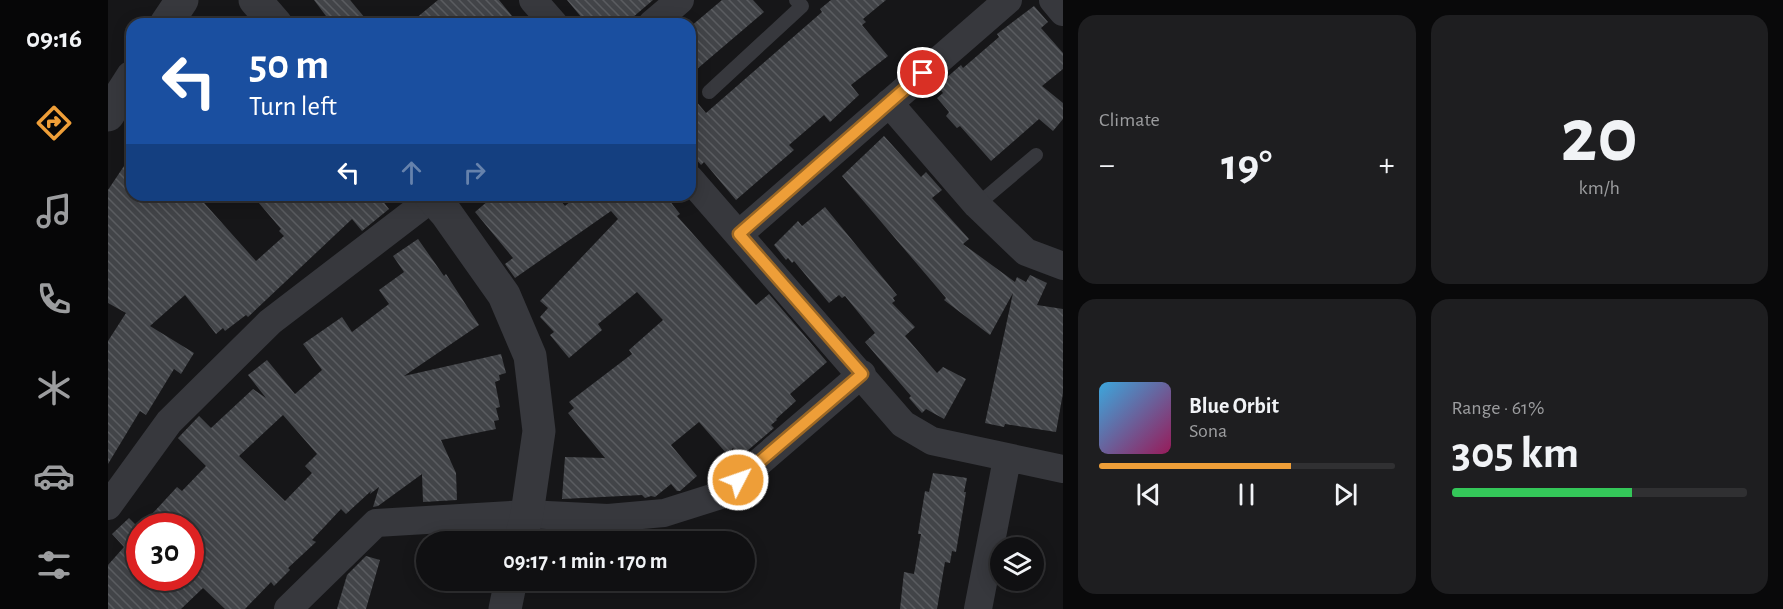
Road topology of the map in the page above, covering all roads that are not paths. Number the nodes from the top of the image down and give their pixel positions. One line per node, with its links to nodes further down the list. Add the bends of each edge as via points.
1 (182, 0): 9 (street)
2 (255, 0): 10 (street)
3 (533, 0): 11 (street)
4 (680, 0): 12 (street)
5 (796, 0): 14 (lane, via 802,6)
6 (1008, 0): 15 (street)
7 (1053, 0): 8 (street)
8 (1063, 12)
9 (170, 18)
10 (271, 18)
11 (549, 18)
12 (659, 18)
13 (126, 86): 16 (street)
14 (709, 92)
15 (889, 103): 21 (street); 22 (street)
16 (108, 115)
17 (1036, 155): 21 (lane)
18 (696, 186): 22 (street)
19 (427, 201): 27 (street, via 270,322 169,422)
20 (437, 201): 28 (street, via 504,294 530,356 539,431)
21 (977, 205): 23 (street, via 1026,252)
22 (739, 234): 24 (street)
23 (1063, 266)
24 (862, 374): 25 (street, via 903,424 932,441); 28 (street, via 721,495 664,513)
25 (1007, 459): 26 (street); 32 (street)
26 (1063, 470)
27 (108, 506)
28 (523, 528): 30 (street, via 376,523)
29 (509, 591): 31 (street)
30 (288, 609)
31 (505, 609)
32 (978, 609)

